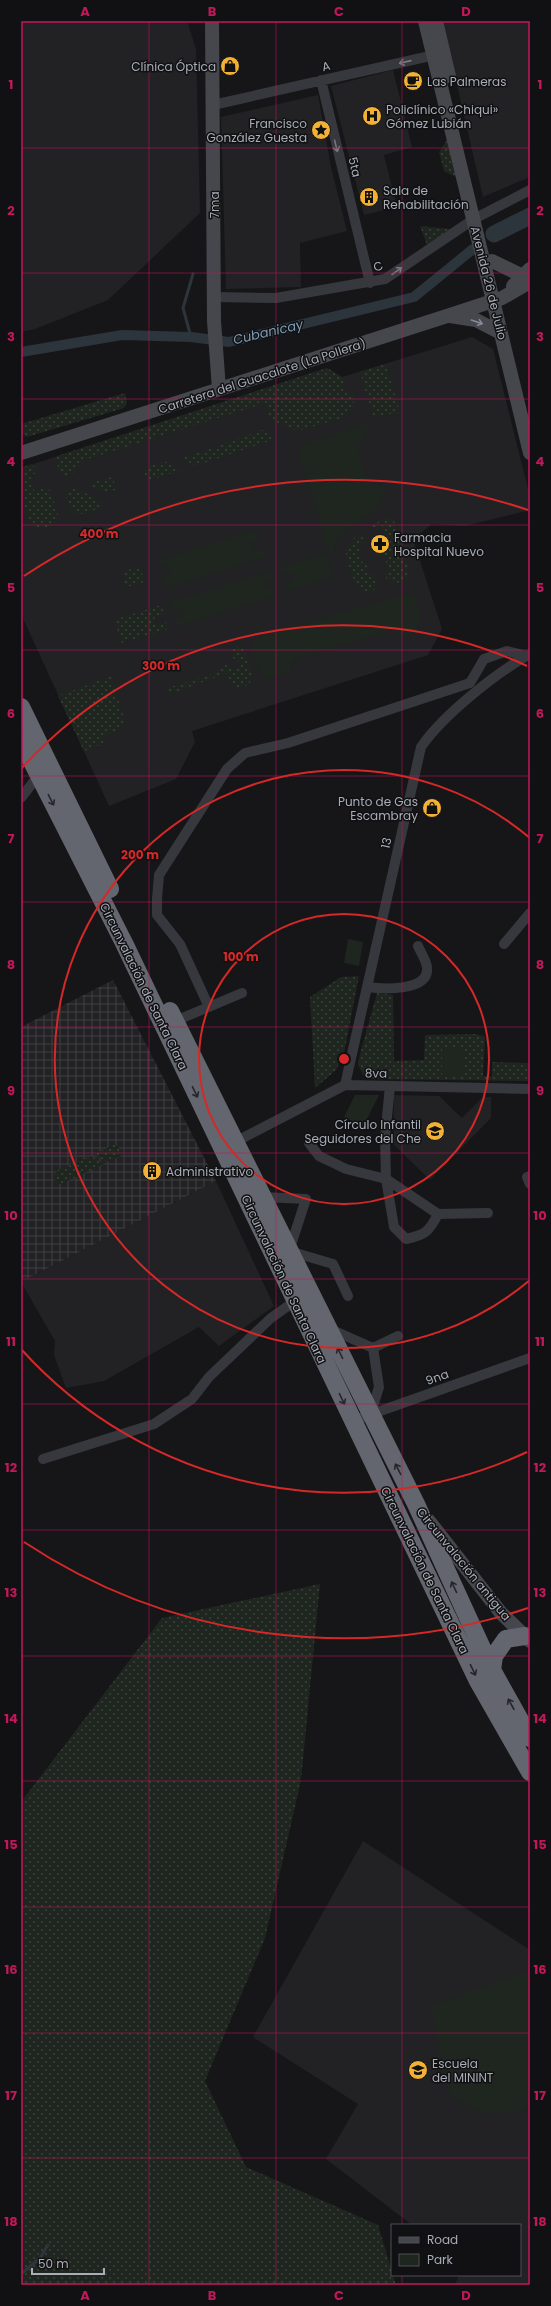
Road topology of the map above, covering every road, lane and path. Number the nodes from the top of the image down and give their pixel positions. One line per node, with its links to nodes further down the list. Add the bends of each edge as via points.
1 (212, 21): 6 (main road, 7ma)
2 (425, 21): 4 (main road, Avenida 26 de Julio)
3 (436, 21): 4 (main road, Avenida 26 de Julio)
4 (438, 54): 5 (street, A, one-way to 5); 8 (main road, Avenida 26 de Julio)
5 (321, 80): 6 (street, A); 11 (street, 5ta, one-way to 11)
6 (213, 105): 12 (main road, 7ma)
7 (530, 190): 8 (street, C)
8 (478, 222): 9 (main road, Avenida 26 de Julio); 11 (street, C, one-way to 8, via 385,279 421,254)
9 (487, 258): 10 (main road); 13 (main road, Avenida 26 de Julio); 14 (main road, via 483,288 476,300)
10 (528, 276): 13 (main road, Carretera del Guacalote (La Pollera))
11 (370, 283): 12 (street, C, via 276,298)
12 (214, 297): 16 (main road, 7ma)
13 (498, 299): 14 (main road, Carretera del Guacalote (La Pollera)); 15 (main road, Avenida 26 de Julio); 17 (main road, Avenida 26 de Julio)
14 (450, 315): 15 (main road, one-way to 15, via 476,320); 16 (main road, Carretera del Guacalote (La Pollera))
15 (502, 333): 19 (main road, Avenida 26 de Julio)
16 (219, 389): 18 (main road, Carretera del Guacalote (La Pollera))
17 (530, 413)
18 (21, 453)
19 (530, 453)
20 (529, 655): 29 (street, 13, via 448,716 432,730 421,747); 31 (street, via 507,651 484,659 470,684 288,743 245,753 227,769 159,875 156,899 157,915 180,944)
21 (21, 707): 23 (highway, Circunvalación de Santa Clara)
22 (21, 740): 23 (highway, Circunvalación de Santa Clara)
23 (43, 769): 24 (street); 28 (highway, Circunvalación de Santa Clara)
24 (21, 798)
25 (530, 913): 26 (street)
26 (504, 944)
27 (418, 946): 29 (street, via 427,967 425,975 418,981 392,990)
28 (142, 968): 32 (highway, Circunvalación de Santa Clara); 46 (highway, Circunvalación de Santa Clara, one-way to 46)
29 (367, 987): 33 (street, 13)
30 (242, 993): 31 (street)
31 (209, 1007): 32 (street)
32 (175, 1021): 36 (highway, Circunvalación de Santa Clara)
33 (345, 1085): 34 (street, 8va); 36 (street, 8va)
34 (390, 1086): 35 (street, 8va); 39 (street, via 385,1137)
35 (530, 1089)
36 (235, 1142): 41 (highway, Circunvalación de Santa Clara)
37 (309, 1143): 39 (street, via 319,1156 346,1170)
38 (530, 1176): 40 (street, via 527,1177)
39 (386, 1179): 43 (street); 43 (street, via 394,1227 406,1238 420,1236 430,1229)
40 (530, 1184)
41 (263, 1197): 44 (highway, Circunvalación de Santa Clara); 44 (street, via 306,1199)
42 (488, 1213): 43 (street)
43 (438, 1214)
44 (289, 1251): 45 (street, via 333,1264); 47 (highway, Circunvalación de Santa Clara)
45 (348, 1296)
46 (295, 1301): 52 (highway, Circunvalación de Santa Clara, one-way to 52); 53 (street, via 271,1318 209,1377 192,1399 154,1424)
47 (328, 1328): 49 (street); 51 (highway, Circunvalación de Santa Clara, one-way to 47)
48 (398, 1336): 49 (street)
49 (374, 1348): 51 (street, via 379,1387)
50 (530, 1358): 51 (street, 9na)
51 (371, 1414): 52 (street, 9na); 54 (highway, Circunvalación de Santa Clara, one-way to 51)
52 (352, 1421): 58 (highway, Circunvalación de Santa Clara, one-way to 58, via 478,1680)
53 (43, 1459)
54 (416, 1504): 55 (main road, Circunvalación antigua, via 500,1612); 56 (highway, Circunvalación de Santa Clara, one-way to 54)
55 (527, 1639): 56 (highway, via 506,1639 494,1656)
56 (492, 1670): 57 (highway, Circunvalación de Santa Clara, one-way to 56)
57 (530, 1738)
58 (530, 1772)

